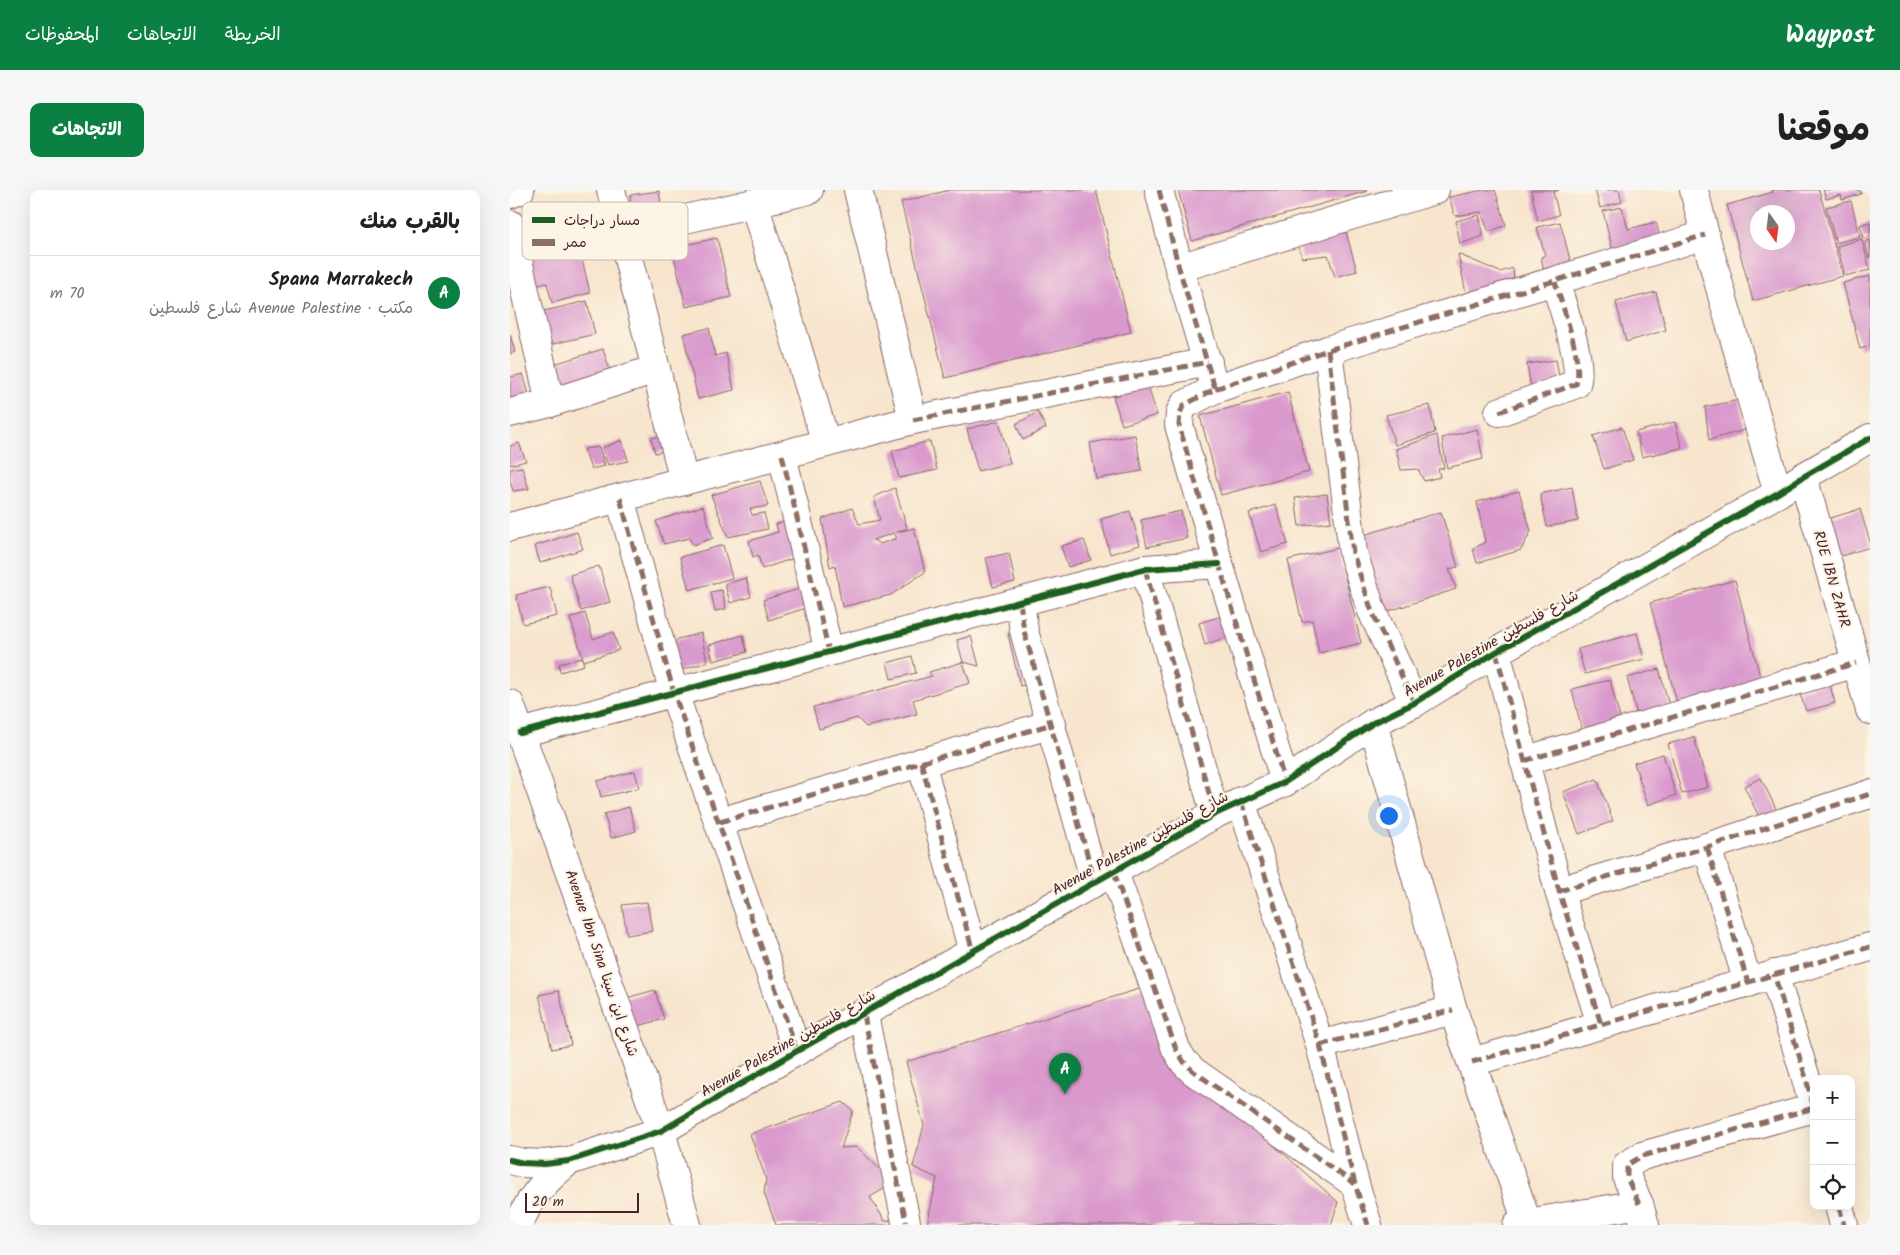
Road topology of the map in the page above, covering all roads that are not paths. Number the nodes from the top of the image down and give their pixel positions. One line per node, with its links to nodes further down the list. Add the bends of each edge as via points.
1 (520, 190): 7 (street)
2 (809, 190): 8 (street)
3 (858, 190): 22 (street)
4 (1159, 190): 13 (street)
5 (1436, 190): 13 (street)
6 (1694, 190): 11 (street)
7 (510, 194)
8 (754, 203): 9 (street); 24 (street)
9 (688, 218)
10 (510, 224): 19 (street)
11 (1705, 235): 14 (street); 28 (street)
12 (629, 260): 17 (street)
13 (1178, 268): 16 (street)
14 (1555, 282): 15 (street); 20 (street, via 1578,363 1576,384)
15 (1328, 350): 18 (street); 38 (street, via 1354,554 1371,609)
16 (1208, 362): 18 (street); 22 (street)
17 (656, 369): 19 (street); 27 (street)
18 (1215, 389): 31 (street, via 1184,405 1179,425)
19 (550, 403): 21 (street)
20 (1499, 412)
21 (510, 413)
22 (913, 420): 24 (street)
23 (1870, 438): 26 (street, Avenue Palestine شارع فلسطين)
24 (826, 443): 25 (street)
25 (782, 455): 27 (street); 34 (street)
26 (1803, 477): 28 (street, Avenue Palestine شارع فلسطين); 36 (street, RUE IBN ZAHR)
27 (684, 481): 29 (street)
28 (1778, 493): 35 (street, Avenue Palestine شارع فلسطين)
29 (620, 498): 30 (street); 37 (street)
30 (510, 527)
31 (1219, 564): 32 (street); 46 (street)
32 (1145, 569): 33 (street); 49 (street)
33 (1020, 602): 34 (street); 42 (street, via 1024,631)
34 (829, 652): 37 (street)
35 (1496, 652): 38 (street, Avenue Palestine شارع فلسطين); 44 (street)
36 (1856, 663): 40 (street, RUE IBN ZAHR); 44 (street)
37 (674, 693): 43 (street); 50 (street)
38 (1414, 703): 41 (street, Avenue Palestine شارع فلسطين)
39 (510, 704): 43 (street, Avenue Ibn Sina شارع ابن سينا)
40 (1870, 710)
41 (1373, 723): 46 (street, Avenue Palestine شارع فلسطين); 58 (street)
42 (1052, 724): 45 (street); 52 (street)
43 (520, 733): 66 (street, Avenue Ibn Sina شارع ابن سينا)
44 (1524, 761): 53 (street)
45 (921, 762): 50 (street); 55 (street)
46 (1286, 782): 48 (street, Avenue Palestine شارع فلسطين)
47 (1870, 794): 51 (street)
48 (1240, 801): 49 (street, Avenue Palestine شارع فلسطين); 61 (street)
49 (1215, 814): 52 (street, Avenue Palestine شارع فلسطين)
50 (720, 822): 62 (street)
51 (1707, 848): 53 (street); 57 (street)
52 (1104, 877): 55 (street, Avenue Palestine شارع فلسطين); 69 (street, via 1184,1062)
53 (1559, 891): 60 (street)
54 (1870, 947): 56 (street)
55 (973, 952): 59 (street, Avenue Palestine شارع فلسطين)
56 (1774, 974): 57 (street); 64 (street)
57 (1748, 983): 60 (street)
58 (1453, 1010): 61 (street); 63 (street)
59 (864, 1015): 62 (street, Avenue Palestine شارع فلسطين); 72 (street)
60 (1601, 1024): 63 (street)
61 (1320, 1045): 69 (street)
62 (797, 1051): 66 (street, Avenue Palestine شارع فلسطين)
63 (1472, 1062): 73 (street)
64 (1810, 1094)
65 (1810, 1110): 71 (street, via 1642,1156 1627,1164 1627,1178)
66 (661, 1131): 68 (street, Avenue Palestine شارع فلسطين); 75 (street, Avenue Ibn Sina شارع ابن سينا)
67 (510, 1160): 68 (street, Avenue Palestine شارع فلسطين, via 546,1164)
68 (569, 1161): 74 (street, Avenue Palestine شارع فلسطين, via 541,1187)
69 (1355, 1184): 76 (street)
70 (1840, 1210): 77 (street)
71 (1642, 1214): 73 (street)
72 (906, 1222)
73 (1522, 1224)
74 (519, 1225)
75 (688, 1225)
76 (1368, 1225)
77 (1844, 1225)

